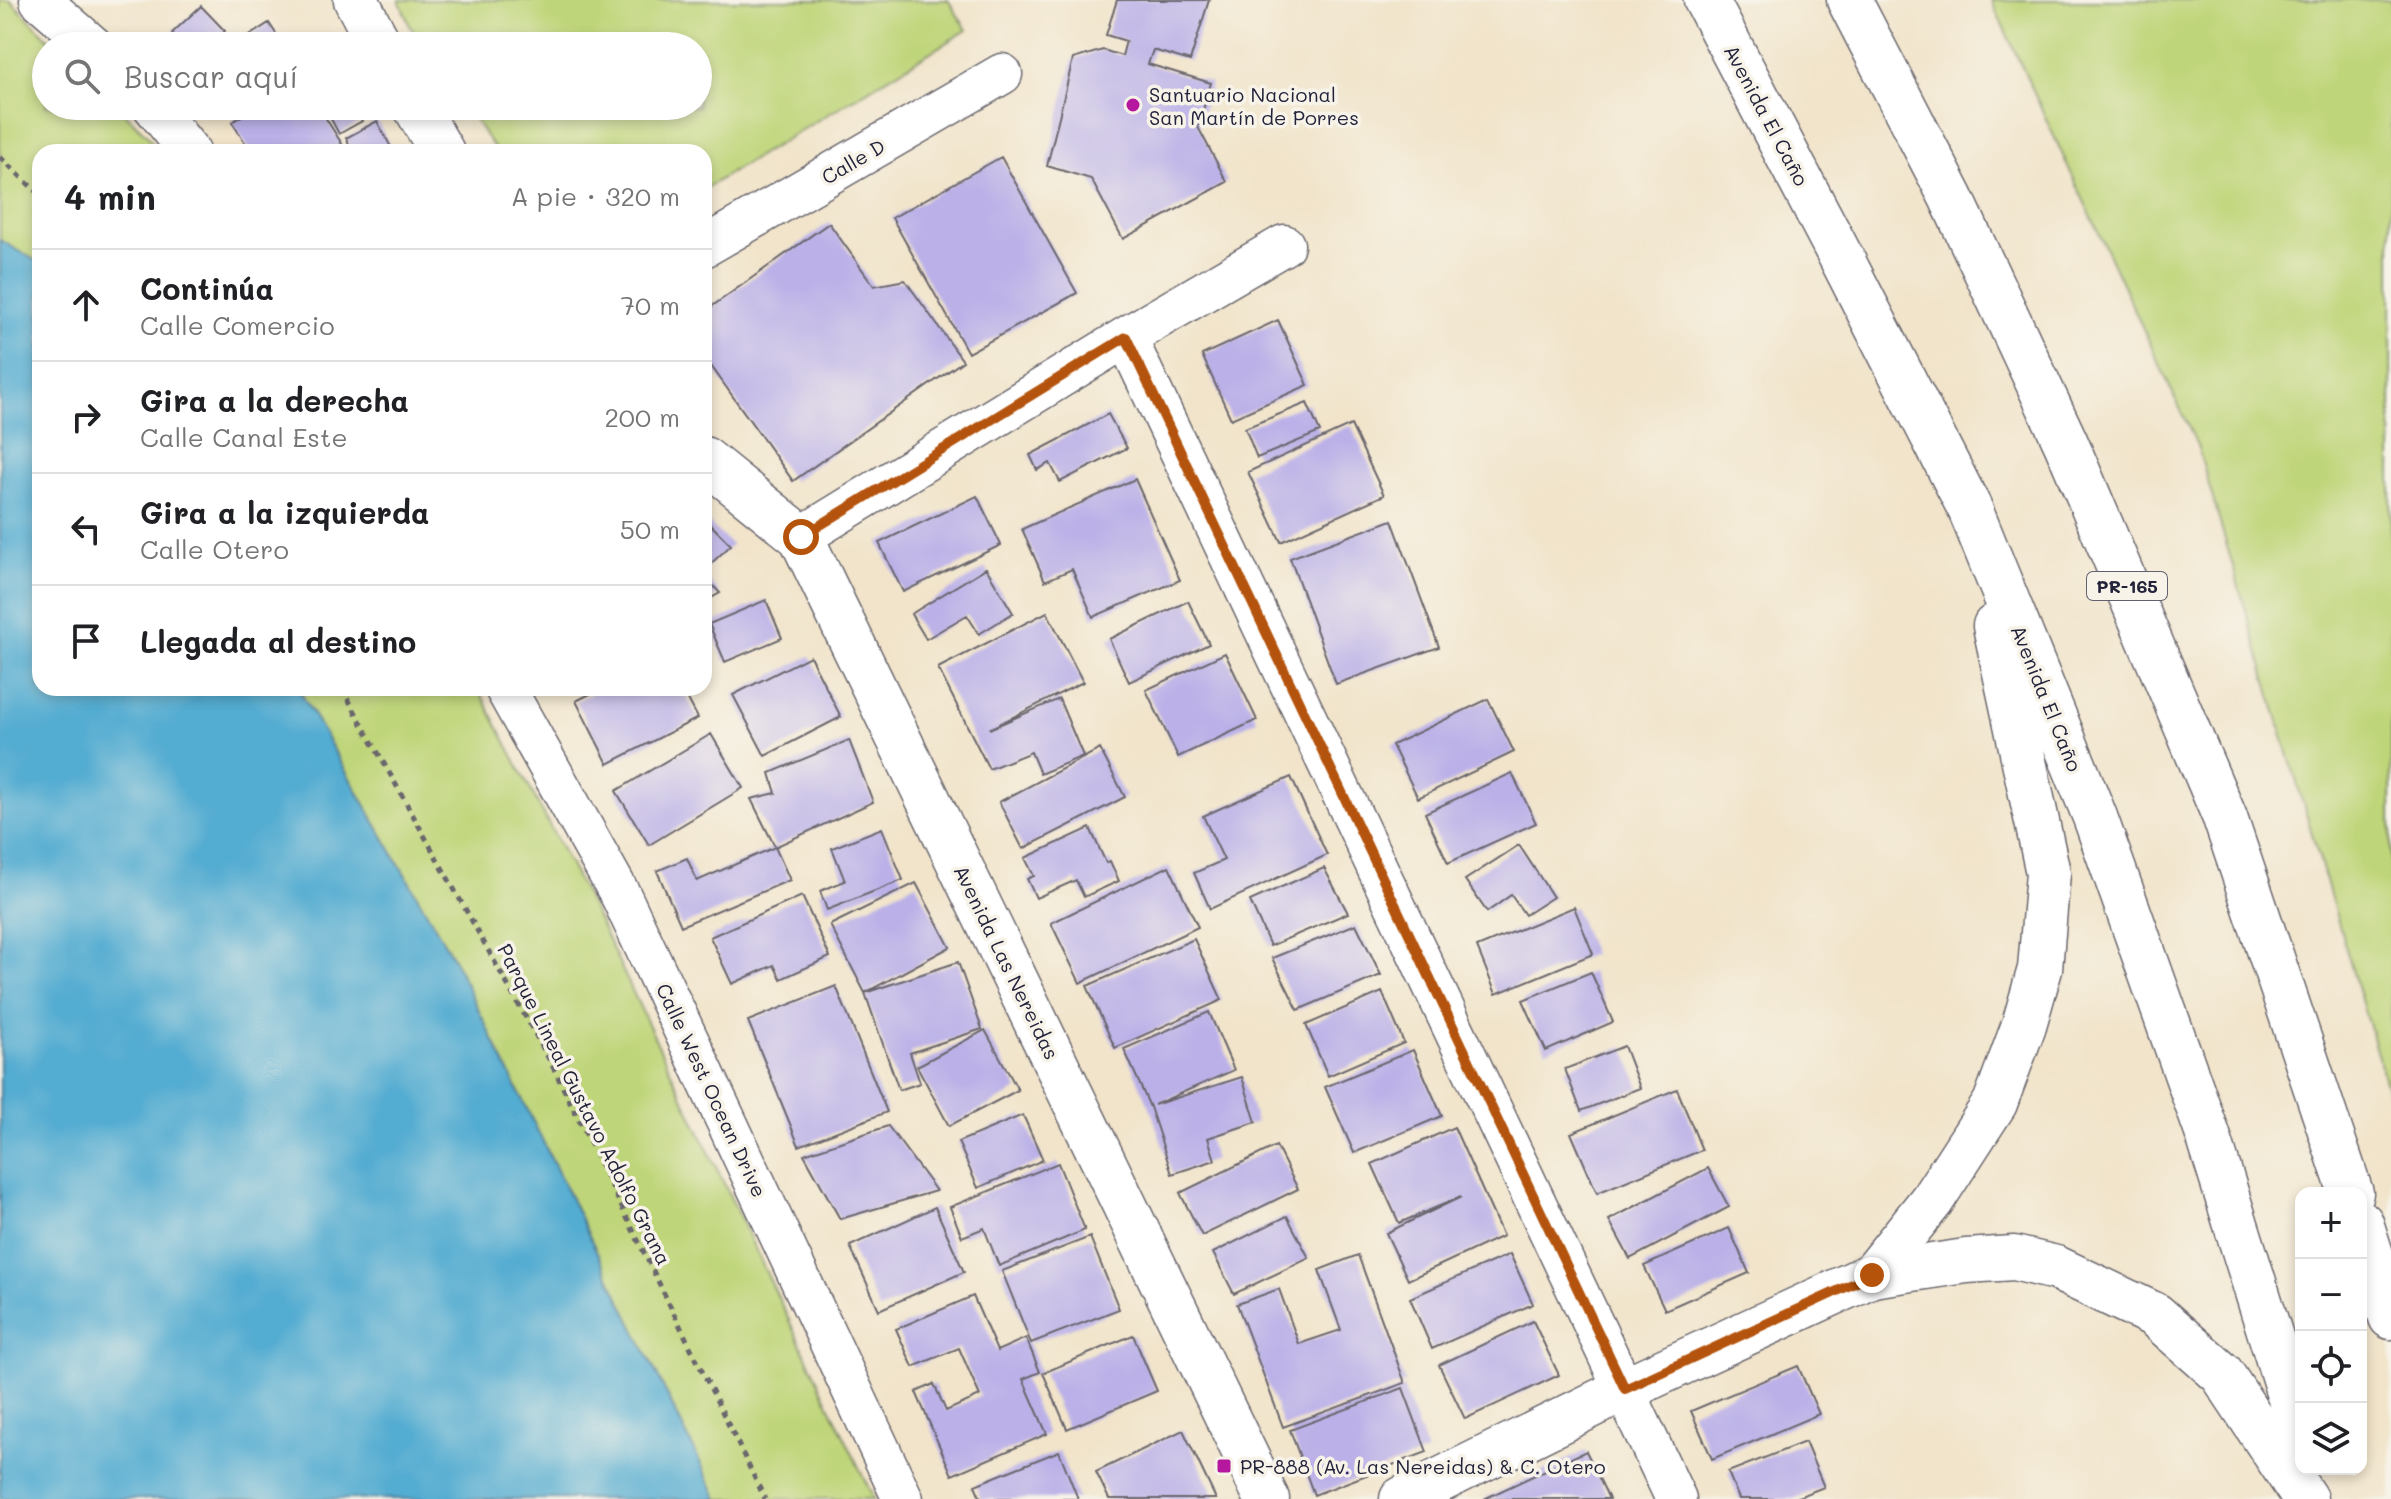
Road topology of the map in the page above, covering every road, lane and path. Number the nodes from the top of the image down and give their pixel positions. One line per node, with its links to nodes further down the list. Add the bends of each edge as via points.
1 (40, 0): 5 (street)
2 (356, 0): 6 (main road)
3 (1706, 0): 18 (main road, Avenida El Caño)
4 (1849, 0): 22 (main road, PR-165, via 1951,197 2066,443 2225,818)
5 (77, 32)
6 (373, 32)
7 (1002, 74): 14 (street, Calle D)
8 (164, 120): 10 (street)
9 (423, 120): 11 (main road)
10 (184, 144)
11 (437, 144)
12 (0, 157): 13 (path)
13 (32, 187)
14 (712, 242)
15 (1284, 245): 16 (street)
16 (1126, 337): 19 (street); 26 (street)
17 (712, 465): 19 (main road, Avenida Las Nereidas)
18 (1970, 509): 24 (main road, via 2048,873 2040,969 1995,1103 1932,1200); 27 (main road, Avenida El Caño, via 2100,831 2208,1135)
19 (801, 537): 31 (main road, Avenida Las Nereidas)
20 (346, 696): 29 (path, Parque Lineal Gustavo Adolfo Grana, via 550,1061)
21 (509, 696): 30 (street, Calle West Ocean Drive, via 621,896)
22 (2349, 1187)
23 (2367, 1242): 25 (main road)
24 (1872, 1275): 26 (main road); 34 (main road, via 2014,1258 2056,1268 2155,1315 2222,1374)
25 (2391, 1317)
26 (1625, 1389): 32 (main road); 33 (street)
27 (2295, 1414)
28 (2314, 1475): 35 (main road)
29 (765, 1499)
30 (903, 1499)
31 (1267, 1499)
32 (1402, 1499)
33 (1676, 1499)
34 (2305, 1499)
35 (2321, 1499)

